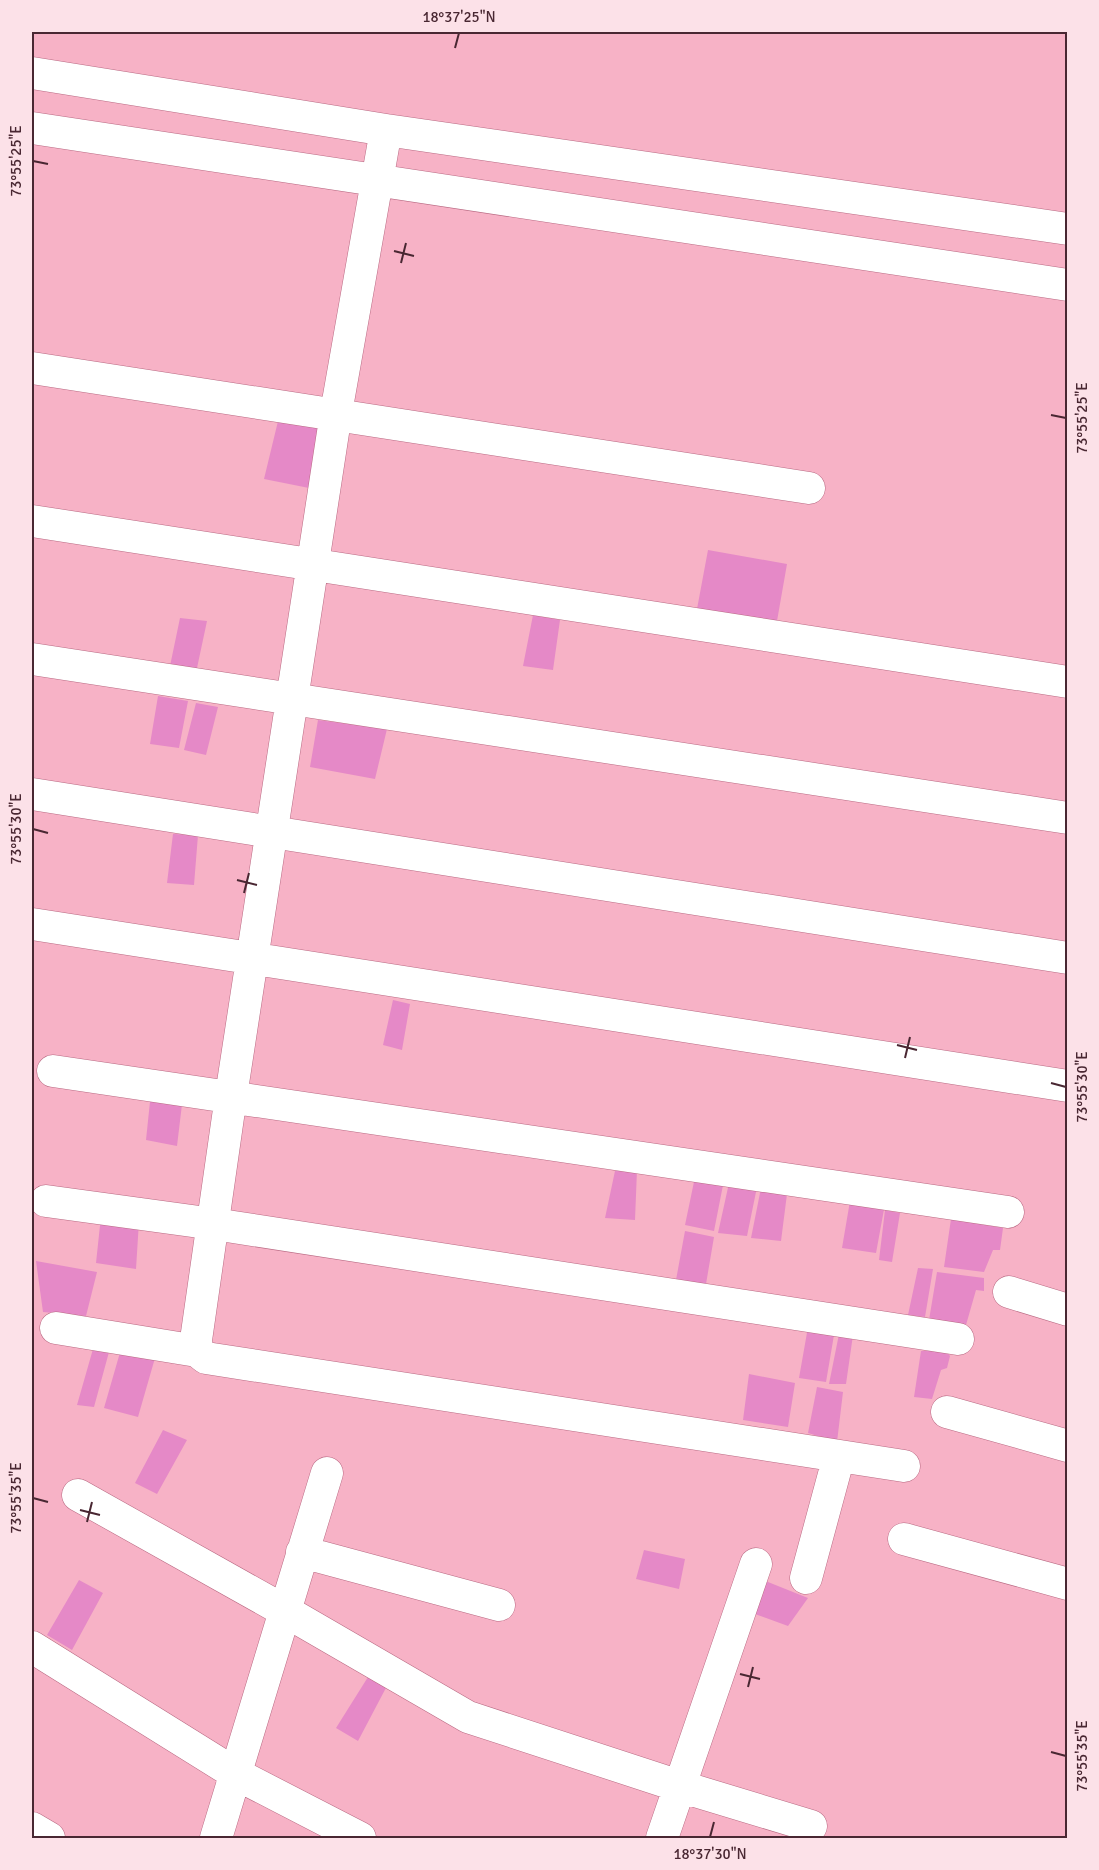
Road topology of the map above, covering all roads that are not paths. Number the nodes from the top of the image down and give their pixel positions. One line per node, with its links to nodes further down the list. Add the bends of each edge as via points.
1 (32, 73): 3 (street)
2 (32, 128): 4 (street)
3 (386, 130): 4 (street); 5 (street)
4 (377, 181): 6 (street); 8 (street)
5 (1068, 229)
6 (1068, 285)
7 (32, 368): 8 (street)
8 (336, 413): 9 (street); 11 (street)
9 (809, 488)
10 (32, 521): 11 (street)
11 (312, 565): 13 (street); 14 (street)
12 (32, 659): 14 (street)
13 (1068, 682)
14 (291, 700): 16 (street); 17 (street)
15 (32, 794): 17 (street)
16 (1068, 818)
17 (272, 832): 19 (street); 20 (street)
18 (32, 924): 20 (street)
19 (1068, 958)
20 (252, 959): 22 (street); 23 (street)
21 (53, 1071): 23 (street)
22 (1068, 1086)
23 (231, 1096): 25 (street); 26 (street)
24 (46, 1202): 26 (street)
25 (1008, 1212)
26 (214, 1224): 30 (street); 31 (street)
27 (1009, 1292): 28 (street)
28 (1068, 1310)
29 (56, 1328): 31 (street)
30 (958, 1339)
31 (197, 1351): 34 (street, via 217,1360)
32 (947, 1412): 33 (street)
33 (1068, 1446)
34 (838, 1456): 35 (street); 41 (street)
35 (904, 1466)
36 (327, 1473): 39 (street)
37 (78, 1495): 44 (street)
38 (904, 1539): 42 (street)
39 (302, 1552): 43 (street); 44 (street)
40 (756, 1564): 47 (street)
41 (806, 1578)
42 (1068, 1584)
43 (499, 1605)
44 (285, 1611): 46 (street); 47 (street, via 468,1717)
45 (33, 1647): 46 (street)
46 (236, 1774): 51 (street); 52 (street)
47 (679, 1786): 48 (street); 53 (street)
48 (811, 1826)
49 (32, 1828): 50 (street)
50 (49, 1839)
51 (216, 1839)
52 (360, 1839)
53 (662, 1839)

